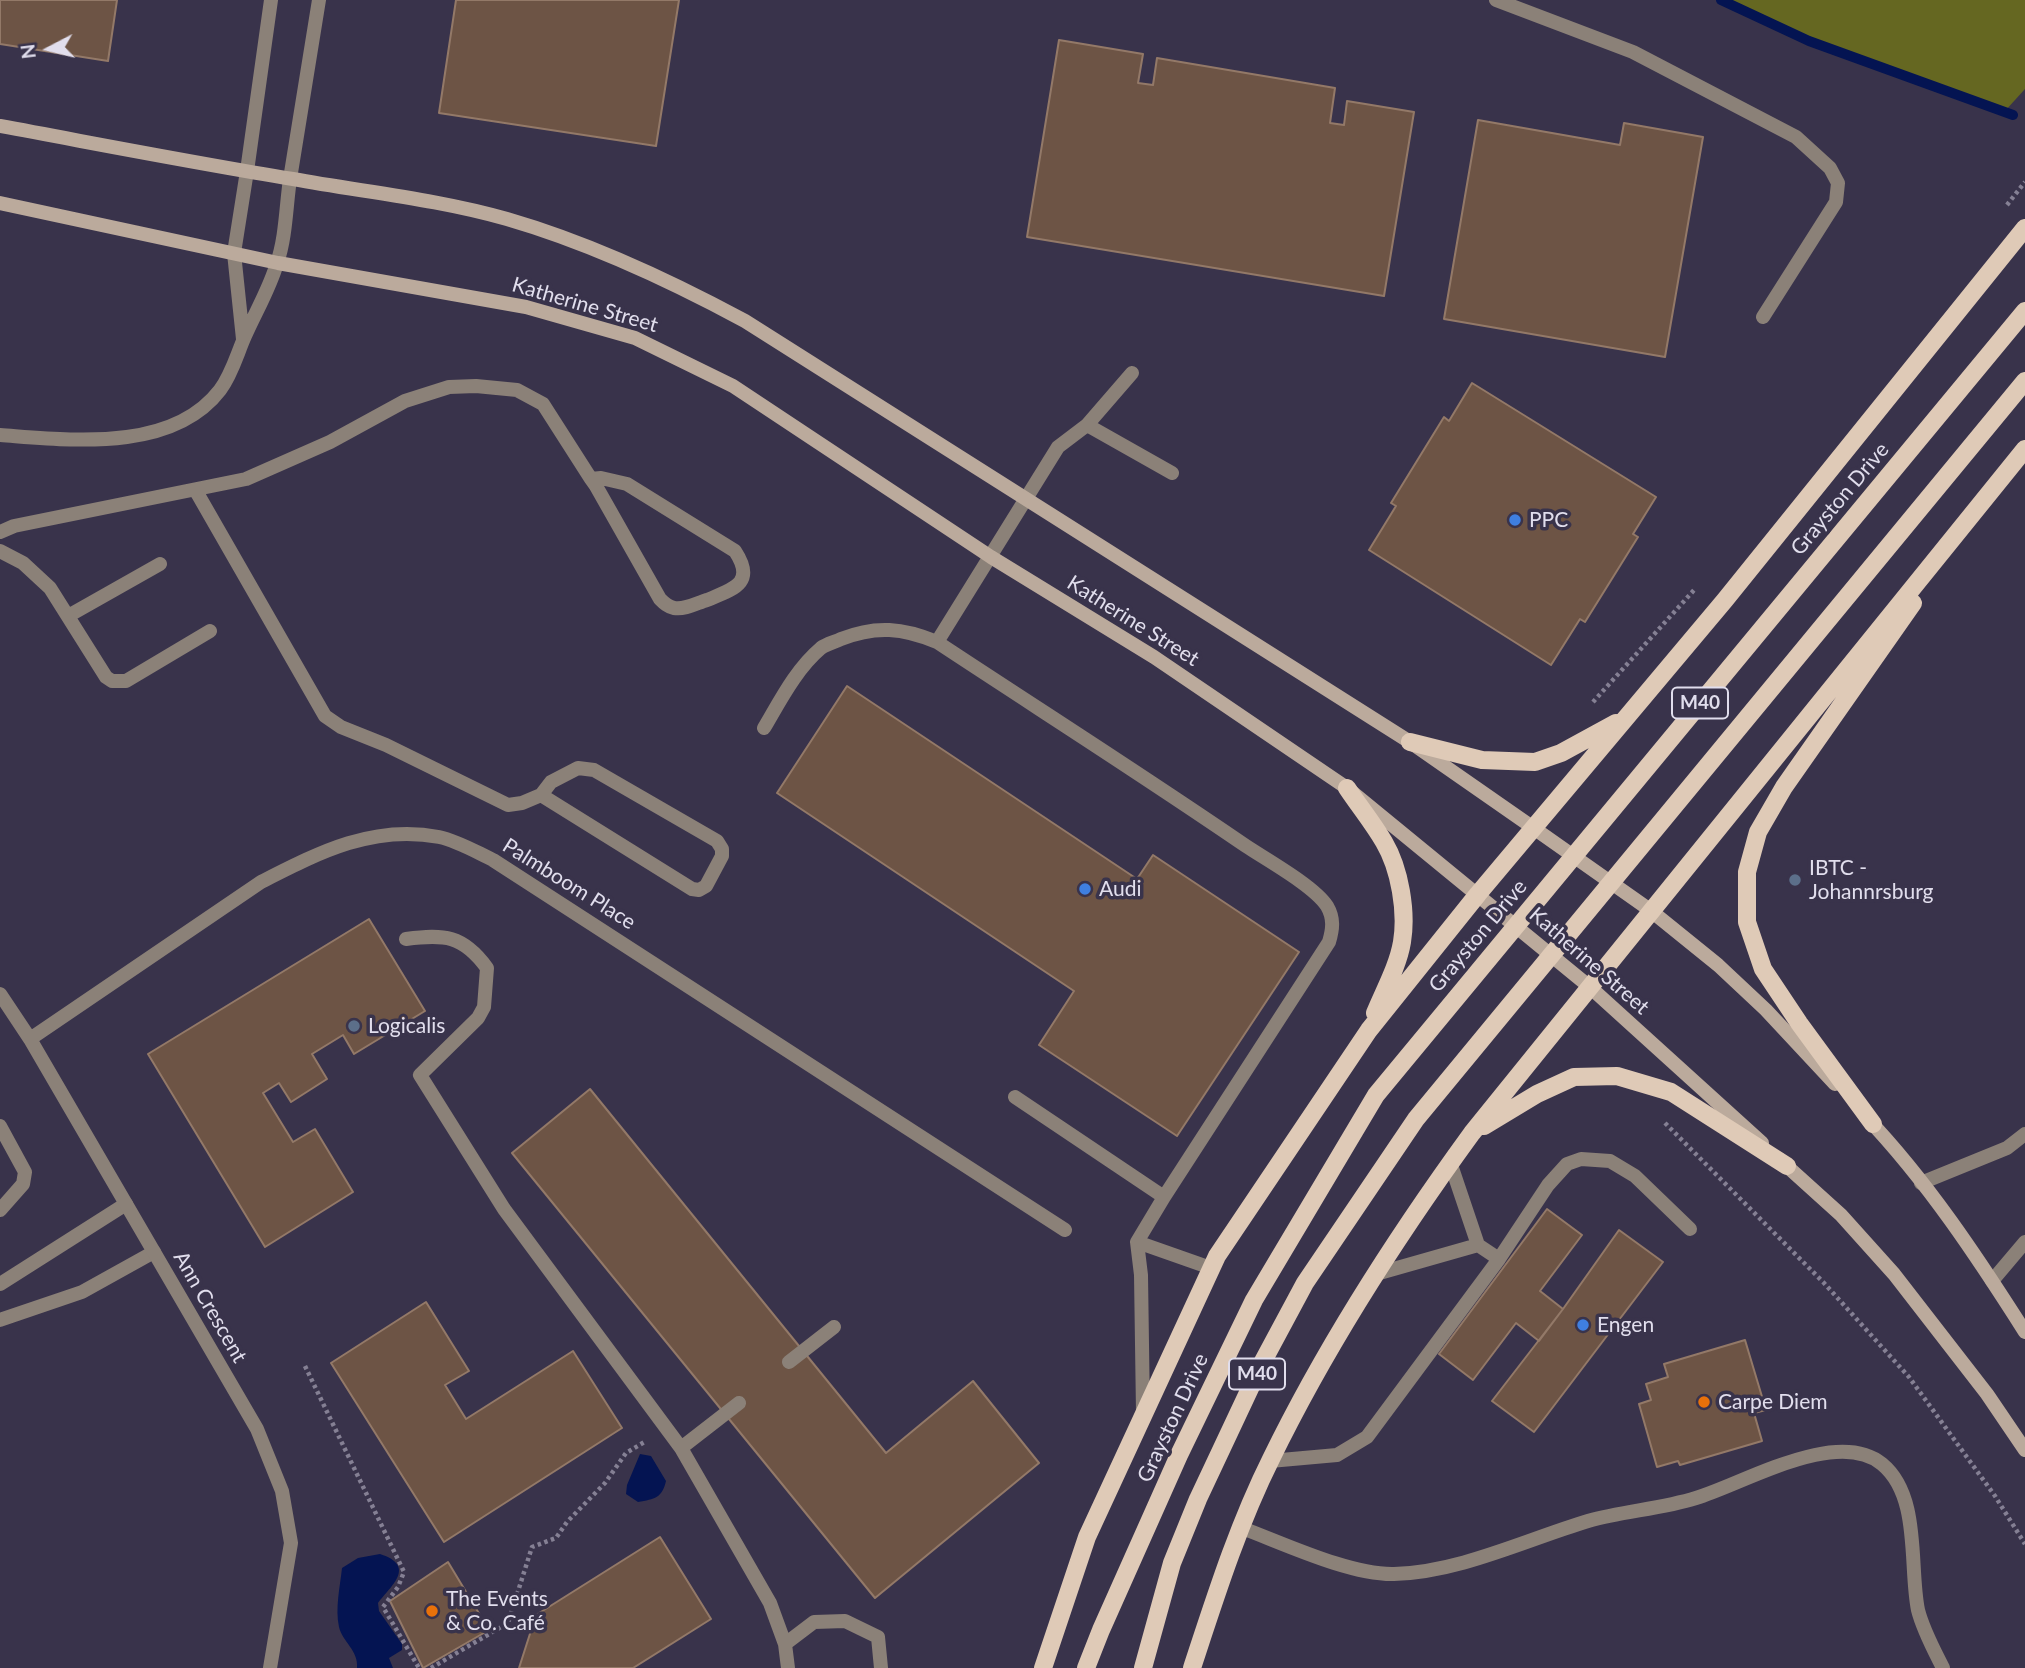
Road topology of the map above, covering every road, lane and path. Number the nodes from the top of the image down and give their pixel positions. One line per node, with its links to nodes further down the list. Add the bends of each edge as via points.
1 (271, 0): 5 (street)
2 (319, 0): 6 (street)
3 (1496, 0): 12 (street, via 1633,51 1796,137 1822,159 1838,183 1836,202)
4 (0, 127): 5 (main road)
5 (247, 170): 6 (main road); 9 (street)
6 (290, 179): 10 (street); 23 (main road, via 504,218 635,265 745,321)
7 (0, 203): 9 (main road, Katherine Street)
8 (2025, 228): 31 (main road)
9 (234, 253): 10 (main road, Katherine Street); 13 (street)
10 (278, 263): 13 (street); 26 (main road, Katherine Street, via 526,307 635,338 733,386)
11 (2025, 311): 88 (main road, Grayston Drive / M40, via 1376,1096 1254,1300 1179,1455)
12 (1763, 317)
13 (243, 341): 17 (street, via 222,388 184,420 108,440)
14 (1132, 373): 16 (street)
15 (2025, 381): 81 (main road, M40, via 1408,1130 1305,1283 1261,1365 1172,1563)
16 (1087, 425): 19 (street); 23 (street, via 1058,447)
17 (0, 435)
18 (2025, 449): 21 (main road)
19 (1172, 473)
20 (591, 479): 20 (street, via 667,606 687,607 735,589 741,581 745,573 735,551 627,484); 22 (street, via 543,404 516,390 476,386 449,387 405,401 330,442 246,479)
21 (1999, 480): 38 (main road); 46 (main road, via 1784,787 1758,832 1747,872 1747,922 1763,969)
22 (196, 491): 24 (street); 35 (street, via 326,716 509,805)
23 (1026, 500): 26 (street); 33 (main road)
24 (0, 532)
25 (0, 551): 28 (street, via 39,576)
26 (991, 557): 30 (street); 34 (main road, Katherine Street, via 1154,657)
27 (160, 564): 28 (street)
28 (68, 616): 29 (street, via 106,677 119,682)
29 (210, 631)
30 (937, 642): 32 (street, via 913,632 884,629 822,646 790,684); 53 (street, via 1304,886 1326,905 1332,918 1329,942)
31 (1626, 718): 33 (main road, via 1535,762 1482,760); 36 (main road)
32 (764, 728)
33 (1410, 743): 36 (main road)
34 (1347, 788): 37 (main road, Katherine Street); 42 (main road, via 1385,844 1404,922 1402,944)
35 (541, 795): 35 (street, via 692,889 706,886 722,856 717,841 594,770 578,768 563,775)
36 (1535, 829): 37 (main road); 38 (main road)
37 (1478, 894): 40 (main road, Katherine Street); 42 (main road)
38 (1650, 910): 40 (main road); 46 (main road, via 1766,1010)
39 (406, 939): 75 (street, via 451,938 468,946 487,968 484,1007 478,1018 420,1075 504,1209)
40 (1591, 988): 48 (main road); 51 (main road, Katherine Street)
41 (0, 994): 43 (street, Ann Crescent)
42 (1369, 1030): 63 (main road)
43 (30, 1039): 54 (street, Ann Crescent); 57 (street, Palmboom Place, via 261,882 298,863 340,844 375,836 410,833 441,837 493,860)
44 (1015, 1097): 53 (street)
45 (1655, 1117): 79 (path, via 1824,1283 1909,1377)
46 (1873, 1124): 52 (main road)
47 (0, 1126): 55 (street, via 25,1172 23,1184)
48 (1472, 1133): 50 (main road); 51 (main road, via 1574,1077 1617,1076 1671,1092)
49 (2025, 1134): 52 (street, via 2007,1148)
50 (1450, 1162): 60 (street); 64 (main road)
51 (1787, 1166): 76 (main road, Katherine Street, via 1841,1215 1894,1274)
52 (1922, 1183): 65 (main road)
53 (1164, 1197): 58 (street)
54 (126, 1204): 61 (street, Ann Crescent); 66 (street)
55 (0, 1210)
56 (1690, 1229): 62 (street, via 1627,1171 1610,1161 1581,1159 1567,1164 1548,1185)
57 (1065, 1230)
58 (1137, 1242): 63 (street); 73 (street)
59 (2025, 1242): 65 (street)
60 (1478, 1245): 62 (street); 64 (street)
61 (154, 1252): 67 (street, via 82,1292); 82 (street, Ann Crescent, via 257,1429 282,1491 291,1543)
62 (1499, 1259): 77 (street, via 1367,1437 1337,1455)
63 (1211, 1268): 73 (main road)
64 (1376, 1274): 77 (main road, via 1322,1360)
65 (1992, 1281): 69 (main road)
66 (0, 1284)
67 (0, 1321)
68 (834, 1327): 70 (street)
69 (2025, 1332)
70 (789, 1363)
71 (306, 1366): 83 (path, via 404,1572 383,1607)
72 (739, 1403): 75 (street)
73 (1143, 1413): 87 (main road, via 1087,1537)
74 (647, 1440): 84 (path, via 626,1453 556,1538 532,1547 508,1623)
75 (681, 1448): 80 (street, via 770,1603)
76 (2025, 1450)
77 (1270, 1461): 78 (main road)
78 (1242, 1528): 89 (main road); 90 (street, via 1350,1568 1418,1572 1471,1560 1589,1521 1697,1498 1780,1464 1846,1451 1882,1464 1896,1480 1915,1558 1919,1612)
79 (2025, 1544)
80 (785, 1644): 85 (street); 86 (street, via 814,1622 845,1621 878,1637)
81 (1144, 1661)
82 (270, 1668)
83 (419, 1668)
84 (430, 1668)
85 (788, 1668)
86 (881, 1668)
87 (1043, 1668)
88 (1086, 1668)
89 (1192, 1668)
90 (1943, 1668)

